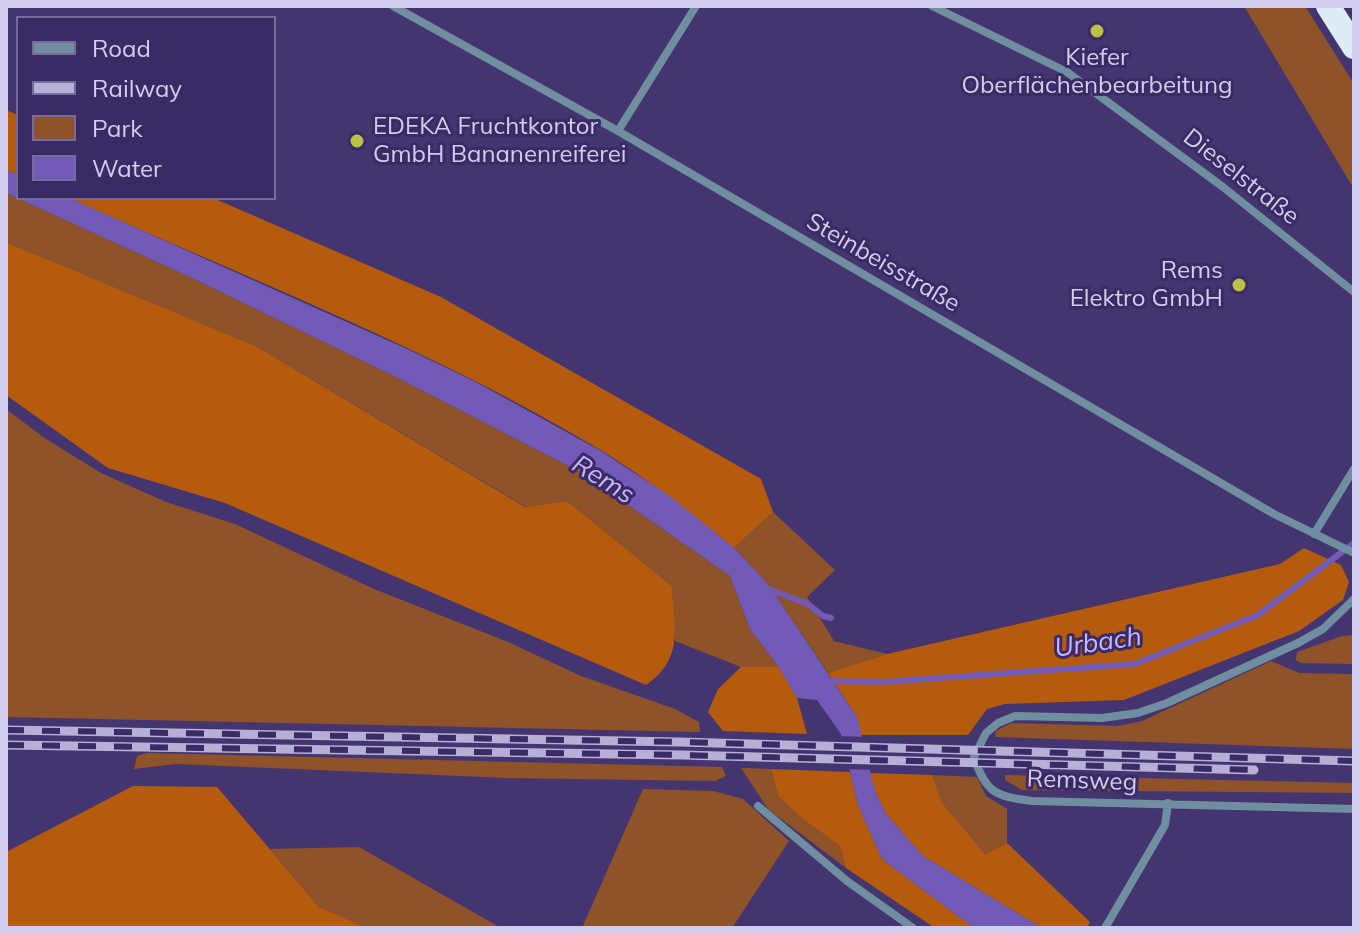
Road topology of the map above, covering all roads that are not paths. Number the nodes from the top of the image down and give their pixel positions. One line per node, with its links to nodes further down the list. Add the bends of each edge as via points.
1 (393, 6): 6 (street, Steinbeisstraße)
2 (696, 6): 6 (street)
3 (932, 6): 7 (street, Dieselstraße, via 1067,72)
4 (1328, 6): 5 (highway)
5 (1354, 47)
6 (618, 131): 9 (street, Steinbeisstraße)
7 (1354, 292)
8 (1354, 469): 9 (street)
9 (1314, 534): 10 (street, Steinbeisstraße)
10 (1354, 553)
11 (1354, 599): 12 (street, Remsweg, via 1323,629 1298,643 1167,703 1102,718 1015,716 986,733 974,757 985,783 1007,798)
12 (1168, 803): 14 (street, Remsweg); 16 (street, via 1165,825)
13 (758, 806): 15 (street)
14 (1354, 809)
15 (913, 928)
16 (1105, 928)

